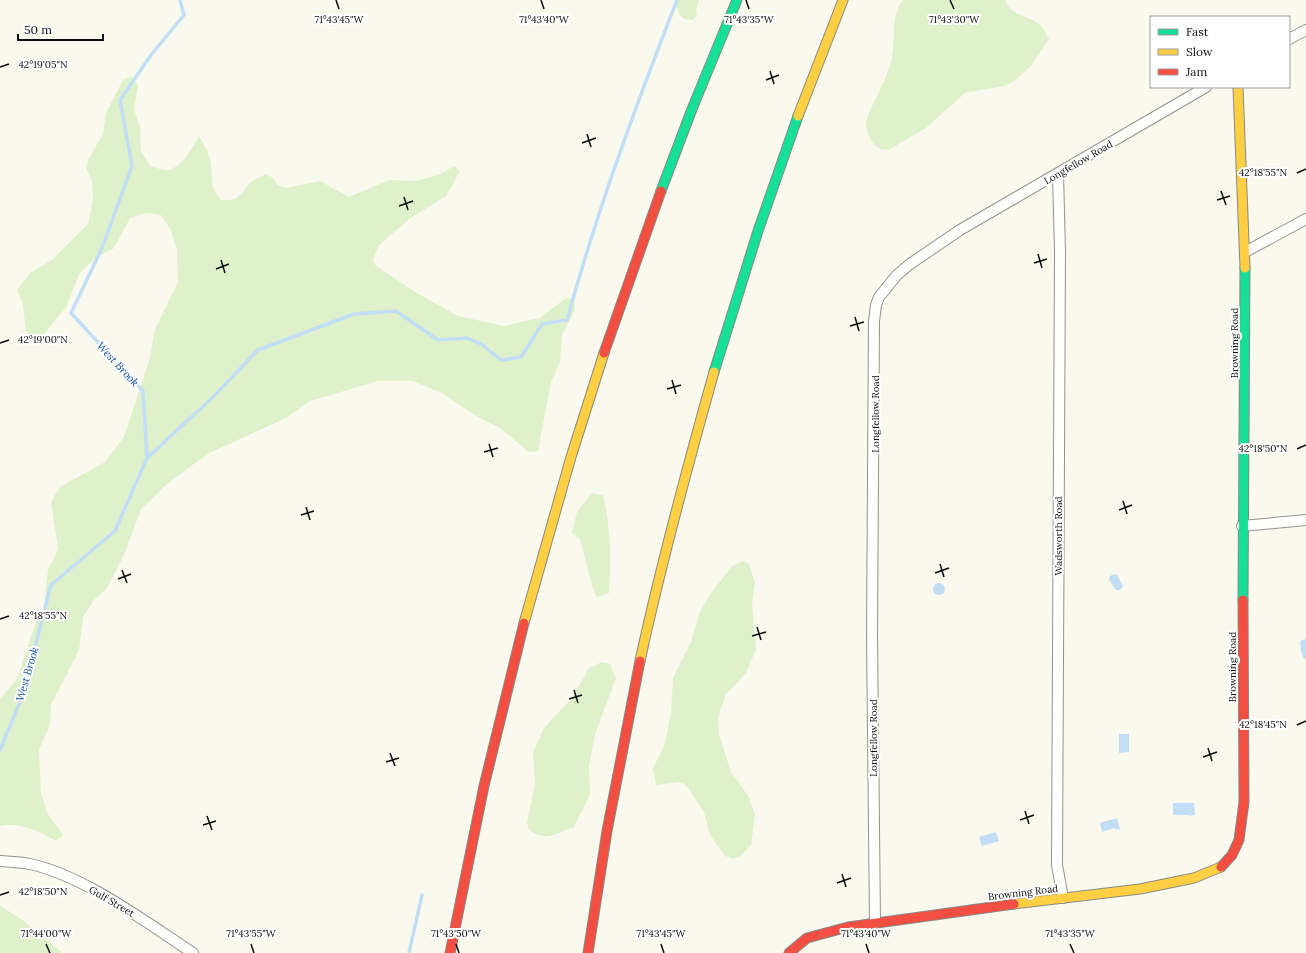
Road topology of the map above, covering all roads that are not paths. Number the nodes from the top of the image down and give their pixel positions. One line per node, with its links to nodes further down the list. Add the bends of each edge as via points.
1 (737, 0): 16 (main road, via 656,202 565,475 512,662 468,857)
2 (844, 0): 17 (main road, via 798,120 749,262 681,492 624,738)
3 (1306, 30): 4 (street)
4 (1290, 38)
5 (1204, 88): 7 (street, Longfellow Road)
6 (1238, 88): 9 (main road, Browning Road)
7 (1058, 174): 13 (street, Wadsworth Road, via 1060,268 1057,865); 14 (street, Longfellow Road, via 960,230 910,264 896,275 877,301 874,321 872,635)
8 (1306, 219): 9 (street)
9 (1245, 252): 11 (main road, Browning Road)
10 (1306, 520): 11 (street)
11 (1242, 526): 13 (main road, Browning Road, via 1244,802 1239,840 1235,850 1220,868 1184,881)
12 (0, 861): 15 (street, Gulf Street, via 30,864 66,876 114,901)
13 (1063, 898): 14 (main road, Browning Road)
14 (875, 923): 18 (main road, Browning Road, via 817,935 798,943)
15 (194, 953)
16 (450, 953)
17 (588, 953)
18 (789, 953)

